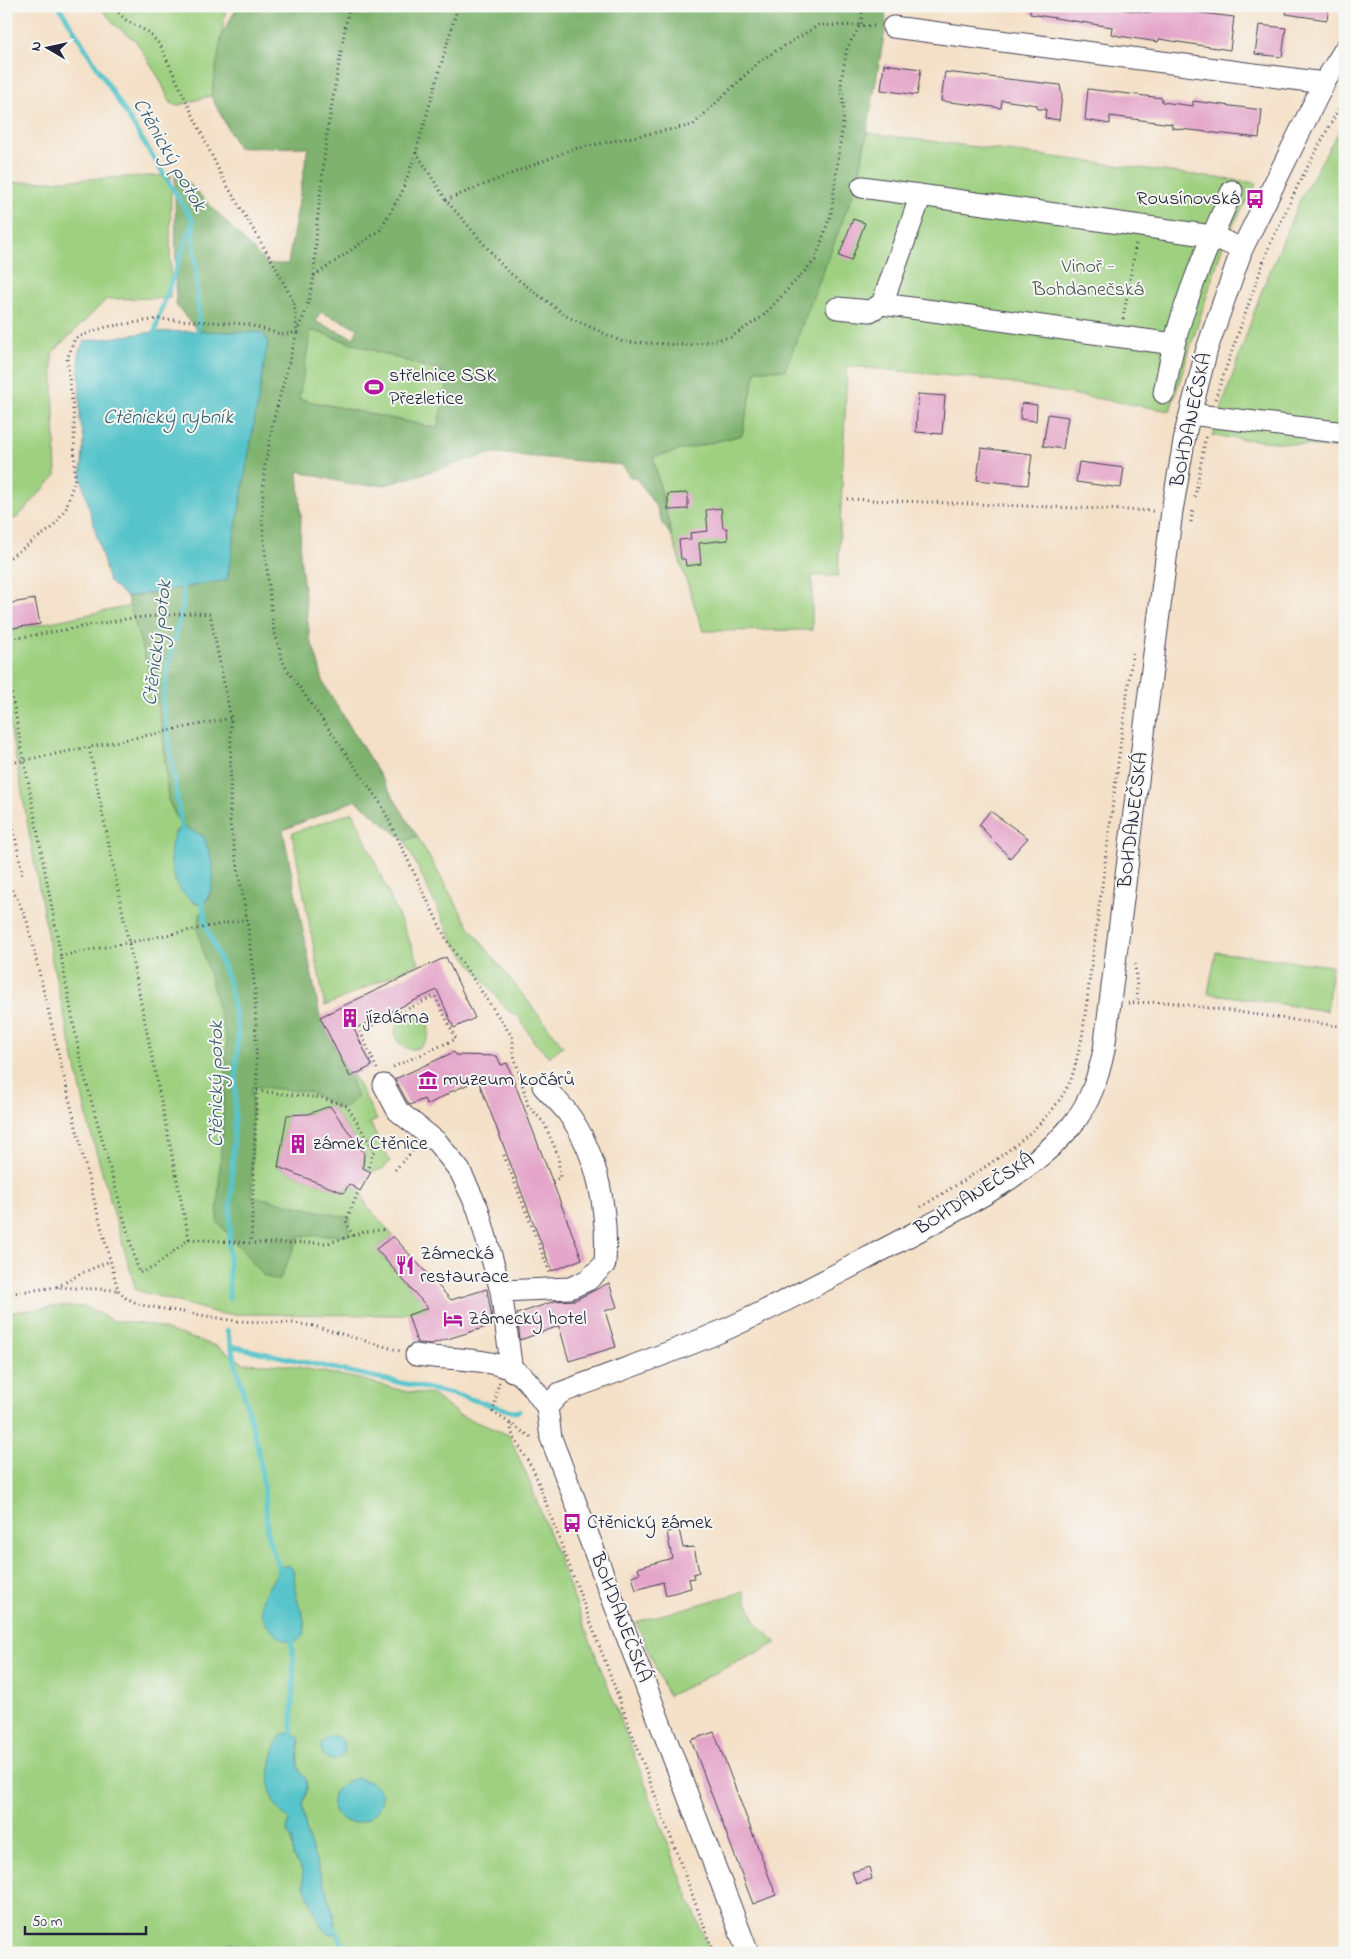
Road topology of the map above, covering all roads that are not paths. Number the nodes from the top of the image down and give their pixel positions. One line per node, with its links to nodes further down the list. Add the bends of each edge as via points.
1 (893, 27): 3 (street)
2 (1345, 49): 3 (street, BOHDANEČSKÁ)
3 (1324, 83): 8 (street, BOHDANEČSKÁ)
4 (862, 187): 6 (street)
5 (1232, 191): 7 (street)
6 (921, 195): 7 (street); 9 (street)
7 (1212, 236): 8 (street); 11 (street)
8 (1242, 249): 13 (street, BOHDANEČSKÁ, via 1207,349)
9 (882, 304): 10 (street, via 870,311); 11 (street)
10 (837, 308)
11 (1174, 344): 12 (street)
12 (1164, 393)
13 (1200, 415): 14 (street); 20 (street, BOHDANEČSKÁ, via 1172,511 1104,1050 1088,1102 1059,1139 1014,1176 949,1214 721,1331 560,1393)
14 (1345, 432)
15 (382, 1080): 17 (street, via 398,1111 437,1142 460,1171 478,1209)
16 (543, 1086): 17 (street, via 567,1112 592,1156 602,1199 605,1264 588,1280 570,1288)
17 (501, 1291): 19 (street)
18 (416, 1356): 19 (street, via 487,1362)
19 (512, 1371): 20 (street, via 522,1376)
20 (547, 1407): 21 (street, BOHDANEČSKÁ, via 551,1438)
21 (748, 1953)

